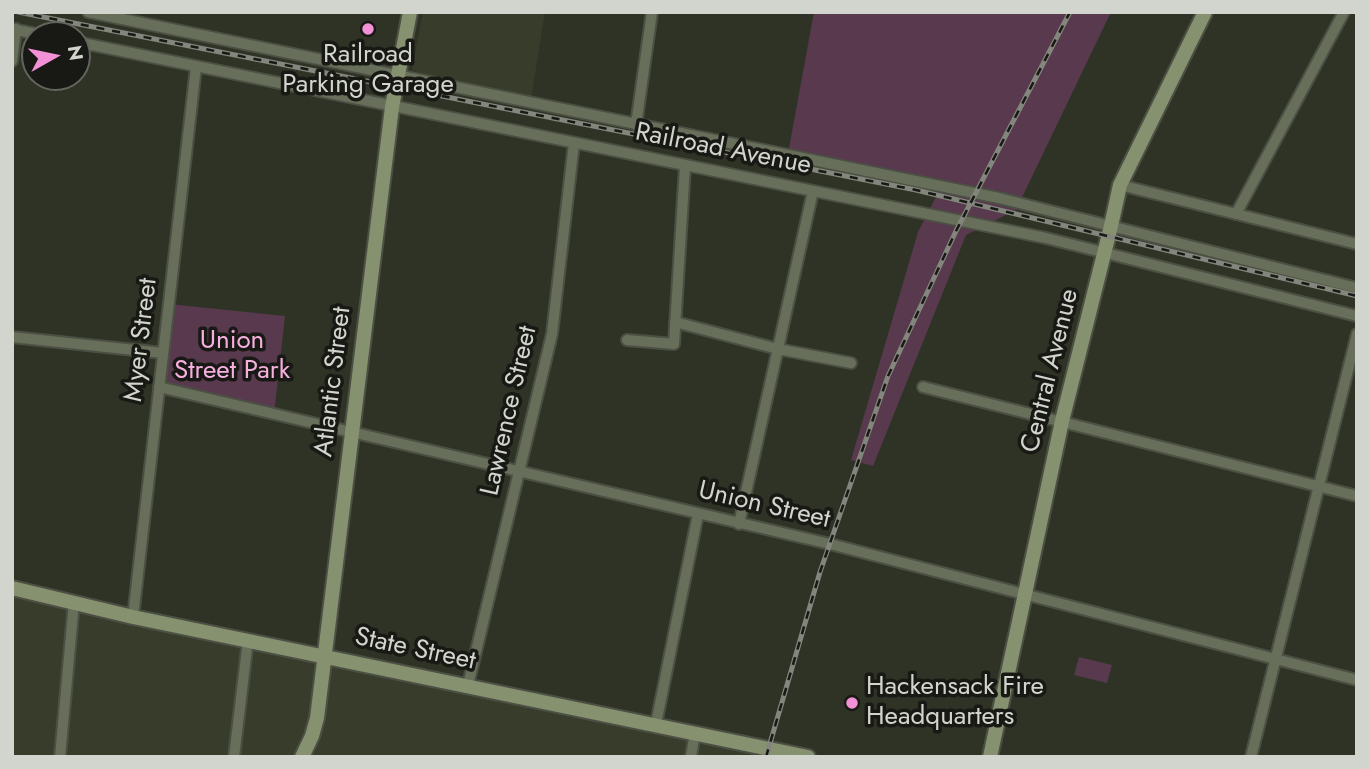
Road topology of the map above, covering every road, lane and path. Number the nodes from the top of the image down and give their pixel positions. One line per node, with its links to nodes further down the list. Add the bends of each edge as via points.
1 (88, 12): 10 (street, Railroad Avenue)
2 (410, 12): 10 (street, Atlantic Street)
3 (652, 12): 12 (street)
4 (1205, 12): 15 (street, Central Avenue)
5 (1343, 12): 17 (street)
6 (14, 29): 8 (street)
7 (91, 45): 9 (street, Railroad Avenue)
8 (12, 61)
9 (196, 67): 11 (street, Railroad Avenue); 28 (street, Myer Street)
10 (398, 74): 11 (street, Atlantic Street); 12 (street, Railroad Avenue)
11 (392, 107): 13 (street, Railroad Avenue); 33 (street, Atlantic Street)
12 (636, 125): 18 (street, Railroad Avenue, via 999,198)
13 (574, 143): 14 (street, Railroad Avenue); 34 (street, Lawrence Street, via 552,334)
14 (685, 166): 16 (street, Railroad Avenue); 23 (street)
15 (1120, 185): 17 (street); 18 (street, Central Avenue)
16 (813, 191): 20 (street, Railroad Avenue); 27 (street)
17 (1236, 214): 19 (street)
18 (1111, 226): 20 (street, Central Avenue); 21 (street, Railroad Avenue)
19 (1357, 244)
20 (1104, 254): 22 (street, Railroad Avenue); 32 (street, Central Avenue)
21 (1357, 288)
22 (1357, 316)
23 (675, 322): 26 (street, via 674,344); 27 (street)
24 (1357, 334): 35 (street)
25 (12, 337): 28 (street)
26 (627, 340)
27 (778, 349): 29 (street); 38 (street)
28 (163, 353): 30 (street, Myer Street)
29 (851, 363)
30 (159, 387): 33 (street, Union Street); 42 (street, Myer Street)
31 (923, 387): 32 (street)
32 (1062, 421): 35 (street); 40 (street, Central Avenue)
33 (353, 433): 34 (street, Union Street); 44 (street, Atlantic Street)
34 (519, 472): 37 (street, Union Street); 47 (street, Lawrence Street)
35 (1319, 486): 36 (street); 45 (street)
36 (1357, 496)
37 (698, 514): 38 (street, Union Street); 48 (street)
38 (740, 524): 40 (street, Union Street)
39 (12, 589): 41 (street, State Street)
40 (1025, 595): 45 (street, Union Street); 55 (street, Central Avenue)
41 (74, 602): 42 (street, State Street); 50 (street)
42 (133, 617): 43 (street, State Street)
43 (248, 640): 44 (street, State Street); 51 (street)
44 (325, 656): 47 (street, State Street); 52 (street, Atlantic Street, via 317,718)
45 (1276, 659): 46 (street, Union Street); 56 (street)
46 (1357, 680)
47 (468, 685): 48 (street, State Street)
48 (656, 724): 49 (street, State Street)
49 (695, 732): 53 (street); 54 (street, State Street)
50 (60, 757)
51 (234, 757)
52 (302, 757)
53 (691, 757)
54 (808, 757)
55 (990, 757)
56 (1251, 757)

